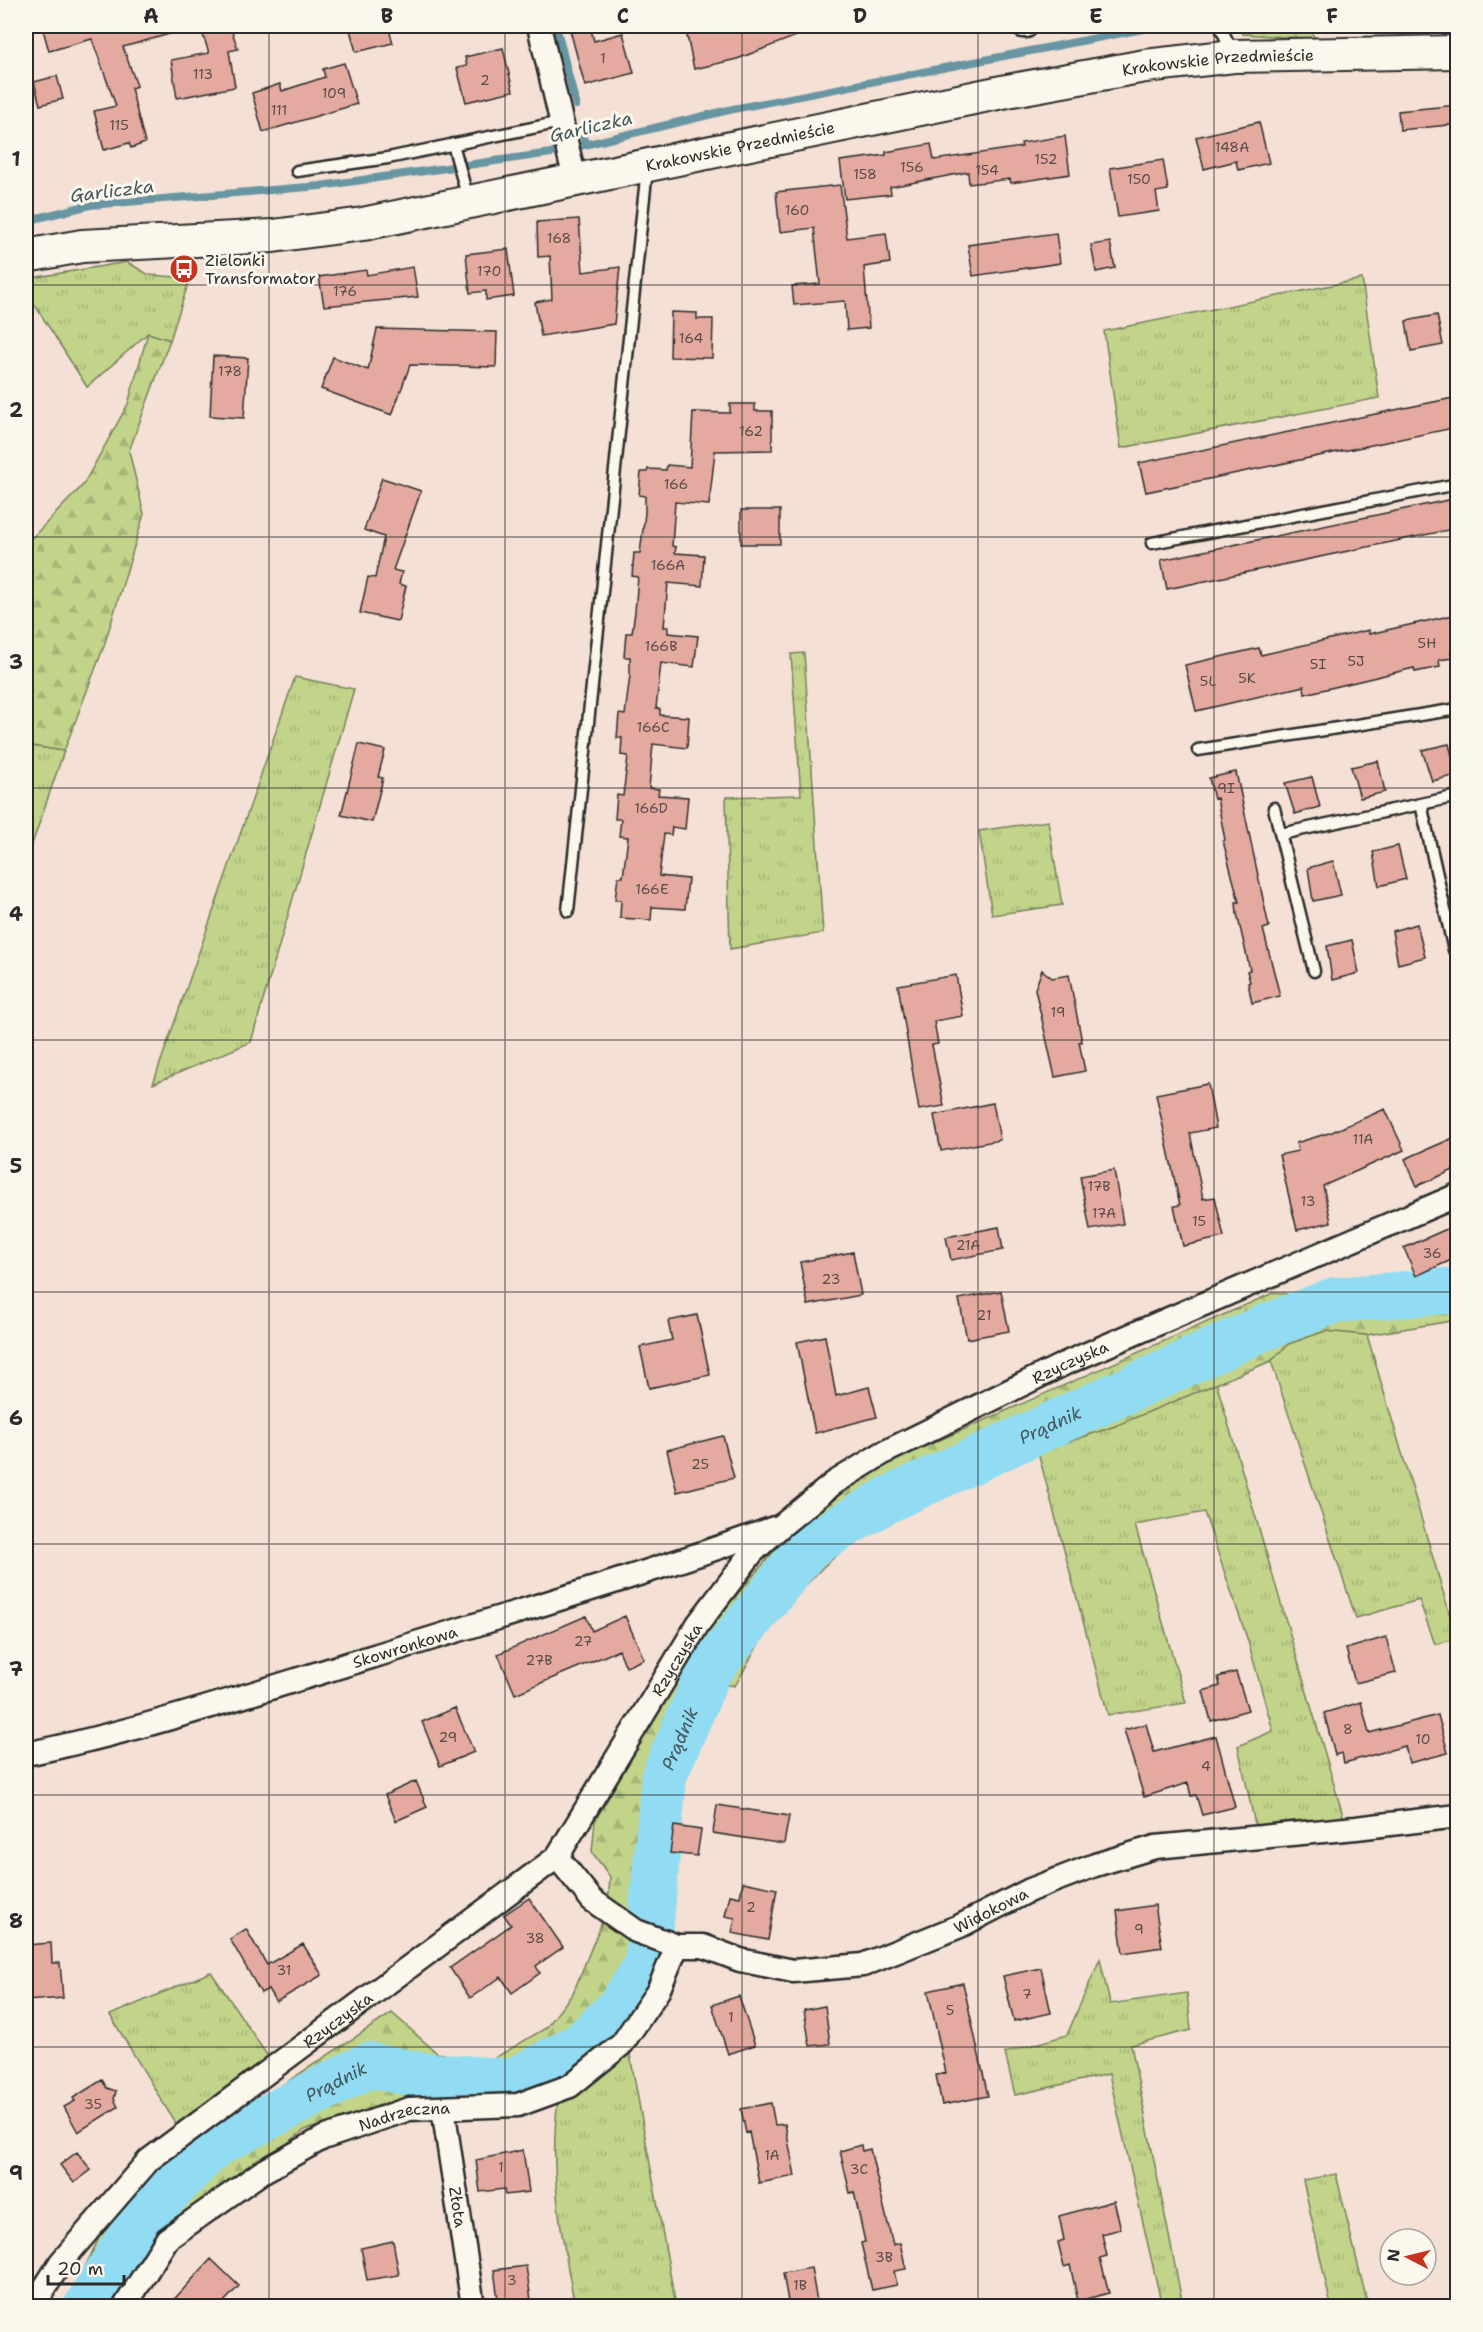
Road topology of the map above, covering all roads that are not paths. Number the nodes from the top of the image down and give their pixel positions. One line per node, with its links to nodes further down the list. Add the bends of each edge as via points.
1 (539, 26): 5 (street)
2 (1220, 26): 4 (lane)
3 (1458, 52): 4 (main road, Krakowskie Przedmieście)
4 (1234, 56): 7 (main road, Krakowskie Przedmieście, via 1070,79)
5 (562, 128): 6 (lane); 8 (street)
6 (454, 149): 9 (lane); 10 (lane)
7 (647, 166): 8 (main road, Krakowskie Przedmieście); 20 (lane)
8 (573, 168): 10 (main road, Krakowskie Przedmieście)
9 (297, 171)
10 (466, 193): 11 (main road, Krakowskie Przedmieście, via 300,234 97,245)
11 (26, 256)
12 (1458, 484): 13 (lane)
13 (1152, 543)
14 (1458, 709): 15 (lane)
15 (1198, 750)
16 (1458, 796): 17 (lane)
17 (1421, 804): 19 (lane); 21 (lane, via 1454,950)
18 (1274, 808): 19 (lane)
19 (1281, 834): 22 (lane)
20 (568, 911)
21 (1458, 951)
22 (1314, 971)
23 (1458, 1195): 24 (street, Rzyczyska, via 1066,1363 978,1406 883,1453 834,1483)
24 (781, 1526): 25 (street, Skowronkowa, via 678,1563 217,1705 95,1740); 27 (street, Rzyczyska, via 752,1553 698,1624)
25 (26, 1754)
26 (1458, 1816): 28 (street, Widokowa, via 1155,1847 1030,1890 960,1926 863,1965 793,1971 740,1960 703,1946)
27 (557, 1857): 28 (street, Widokowa, via 592,1900 636,1931); 30 (street, Rzyczyska, via 149,2160 60,2262)
28 (671, 1944): 29 (street, Nadrzeczna, via 658,1991 622,2044 570,2086 518,2105)
29 (443, 2108): 31 (street, Nadrzeczna, via 409,2109 323,2138 262,2172 167,2239); 32 (street, Złota)
30 (33, 2307)
31 (125, 2307)
32 (473, 2307)

